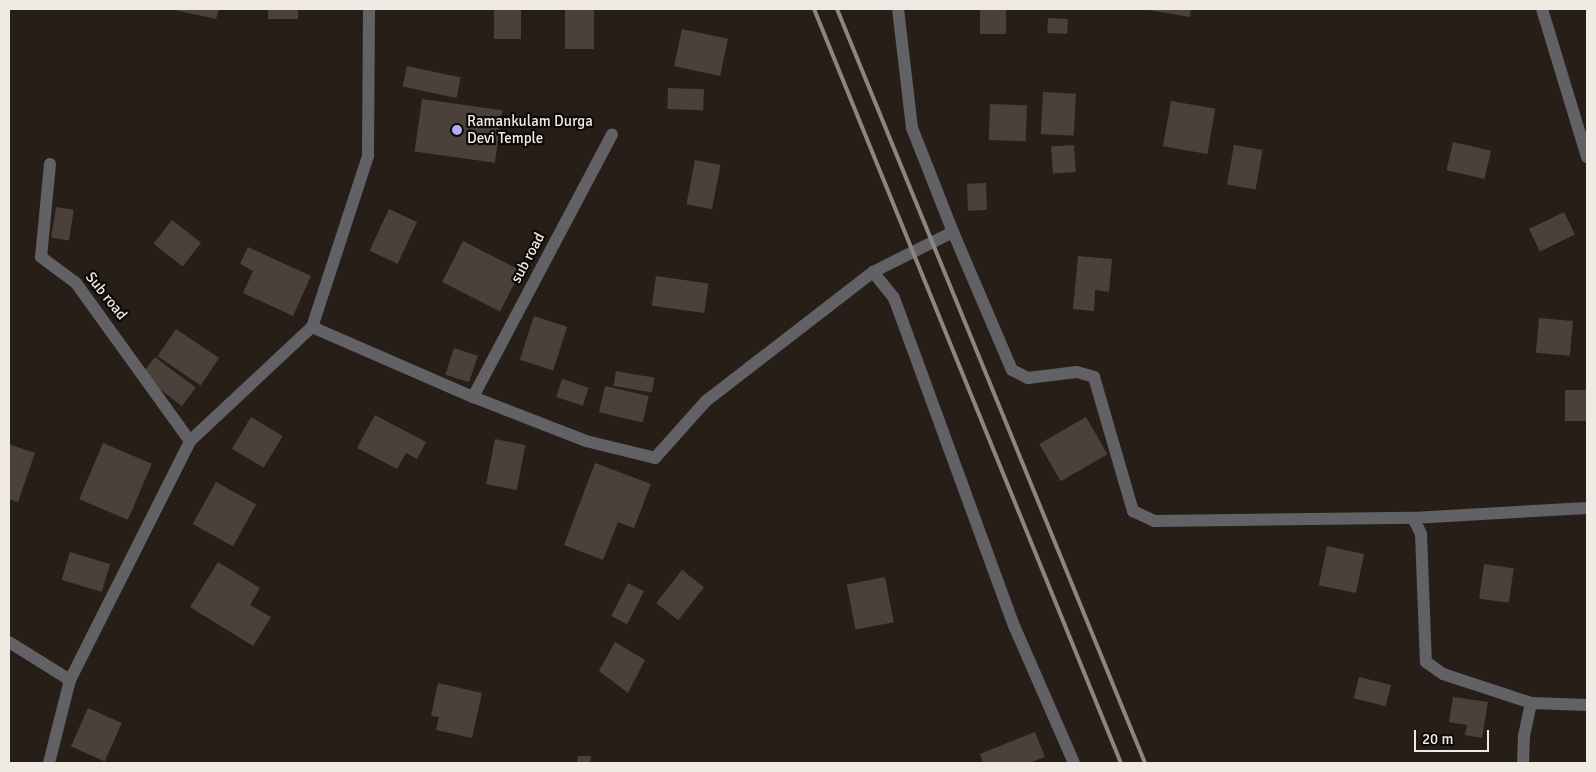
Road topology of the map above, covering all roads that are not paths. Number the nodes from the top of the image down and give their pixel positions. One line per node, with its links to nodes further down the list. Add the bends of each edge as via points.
1 (369, 9): 9 (street, via 368,156)
2 (898, 9): 7 (street, via 912,128)
3 (1542, 9): 5 (street)
4 (612, 134): 10 (street, sub road)
5 (1587, 157)
6 (50, 164): 11 (street, Sub road, via 41,257 76,282)
7 (953, 232): 8 (street); 13 (street, via 1012,370 1028,378 1077,372 1094,378 1133,511 1154,521)
8 (873, 272): 10 (street, via 706,401 655,458 586,441); 19 (street, via 894,298 1015,628)
9 (312, 327): 10 (street); 11 (street)
10 (473, 397)
11 (190, 440): 15 (street)
12 (1587, 508): 13 (street)
13 (1413, 518): 16 (street, via 1421,534 1426,662 1443,674)
14 (9, 642): 15 (street)
15 (70, 680): 18 (street)
16 (1531, 703): 17 (street); 20 (street, via 1524,735)
17 (1587, 705)
18 (48, 763)
19 (1074, 763)
20 (1523, 763)

